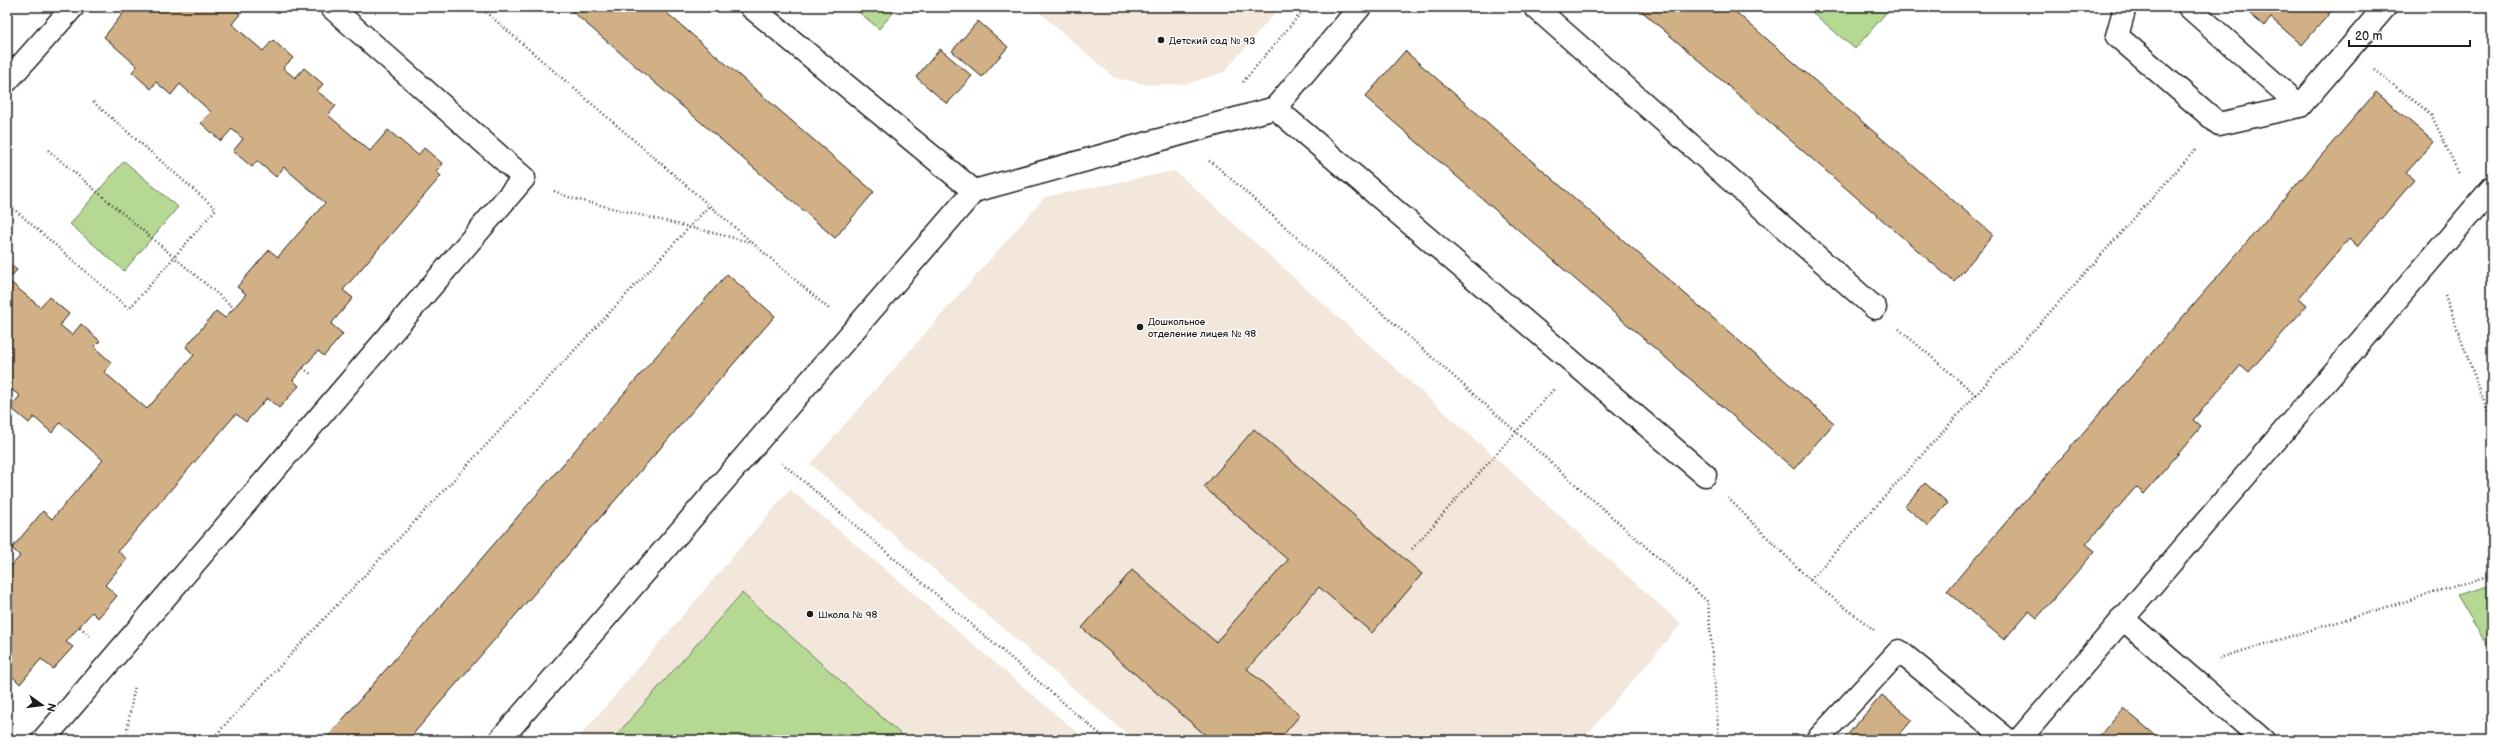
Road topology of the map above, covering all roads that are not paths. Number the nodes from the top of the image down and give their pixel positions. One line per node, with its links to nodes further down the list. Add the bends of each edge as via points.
1 (73, 7): 9 (lane)
2 (331, 7): 17 (lane, via 524,178)
3 (751, 7): 13 (lane)
4 (1360, 7): 11 (lane)
5 (1535, 7): 14 (lane)
6 (2125, 7): 10 (lane, via 2117,36 2219,124)
7 (2189, 7): 10 (lane)
8 (2384, 7): 10 (lane)
9 (7, 81)
10 (2300, 106)
11 (1275, 108): 13 (lane); 15 (lane)
12 (2492, 188): 16 (lane)
13 (974, 191): 18 (lane)
14 (1875, 308)
15 (1705, 475)
16 (2122, 618): 21 (lane); 22 (lane)
17 (43, 740)
18 (500, 740)
19 (1817, 740): 20 (lane, via 1899,651)
20 (2008, 740)
21 (2018, 740)
22 (2263, 740)

